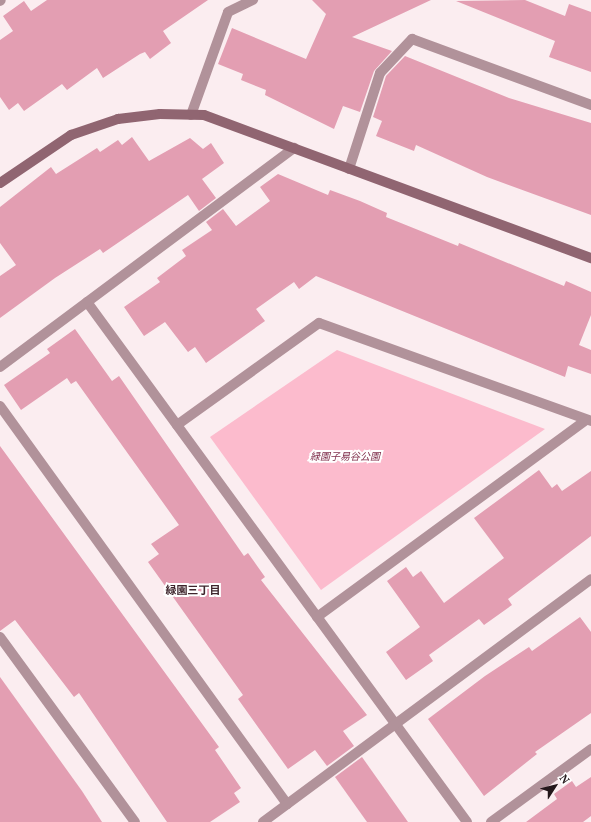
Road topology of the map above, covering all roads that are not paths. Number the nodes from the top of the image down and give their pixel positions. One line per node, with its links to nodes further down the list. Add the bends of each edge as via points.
1 (253, 0): 3 (street, via 228,12)
2 (591, 105): 5 (street, via 412,39 380,73)
3 (191, 115): 4 (street, via 204,115); 6 (street, via 118,119 71,135)
4 (294, 148): 5 (street); 8 (street)
5 (349, 168): 7 (street)
6 (0, 183)
7 (591, 258)
8 (87, 302): 9 (street); 12 (street)
9 (0, 367)
10 (0, 406): 18 (street)
11 (589, 420): 12 (street, via 319,323); 14 (street)
12 (177, 425): 14 (street)
13 (591, 579): 16 (street)
14 (317, 617): 16 (street)
15 (0, 638): 19 (street)
16 (395, 724): 18 (street); 21 (street)
17 (591, 749): 22 (street)
18 (287, 804): 20 (street)
19 (135, 822)
20 (262, 822)
21 (467, 822)
22 (491, 822)

